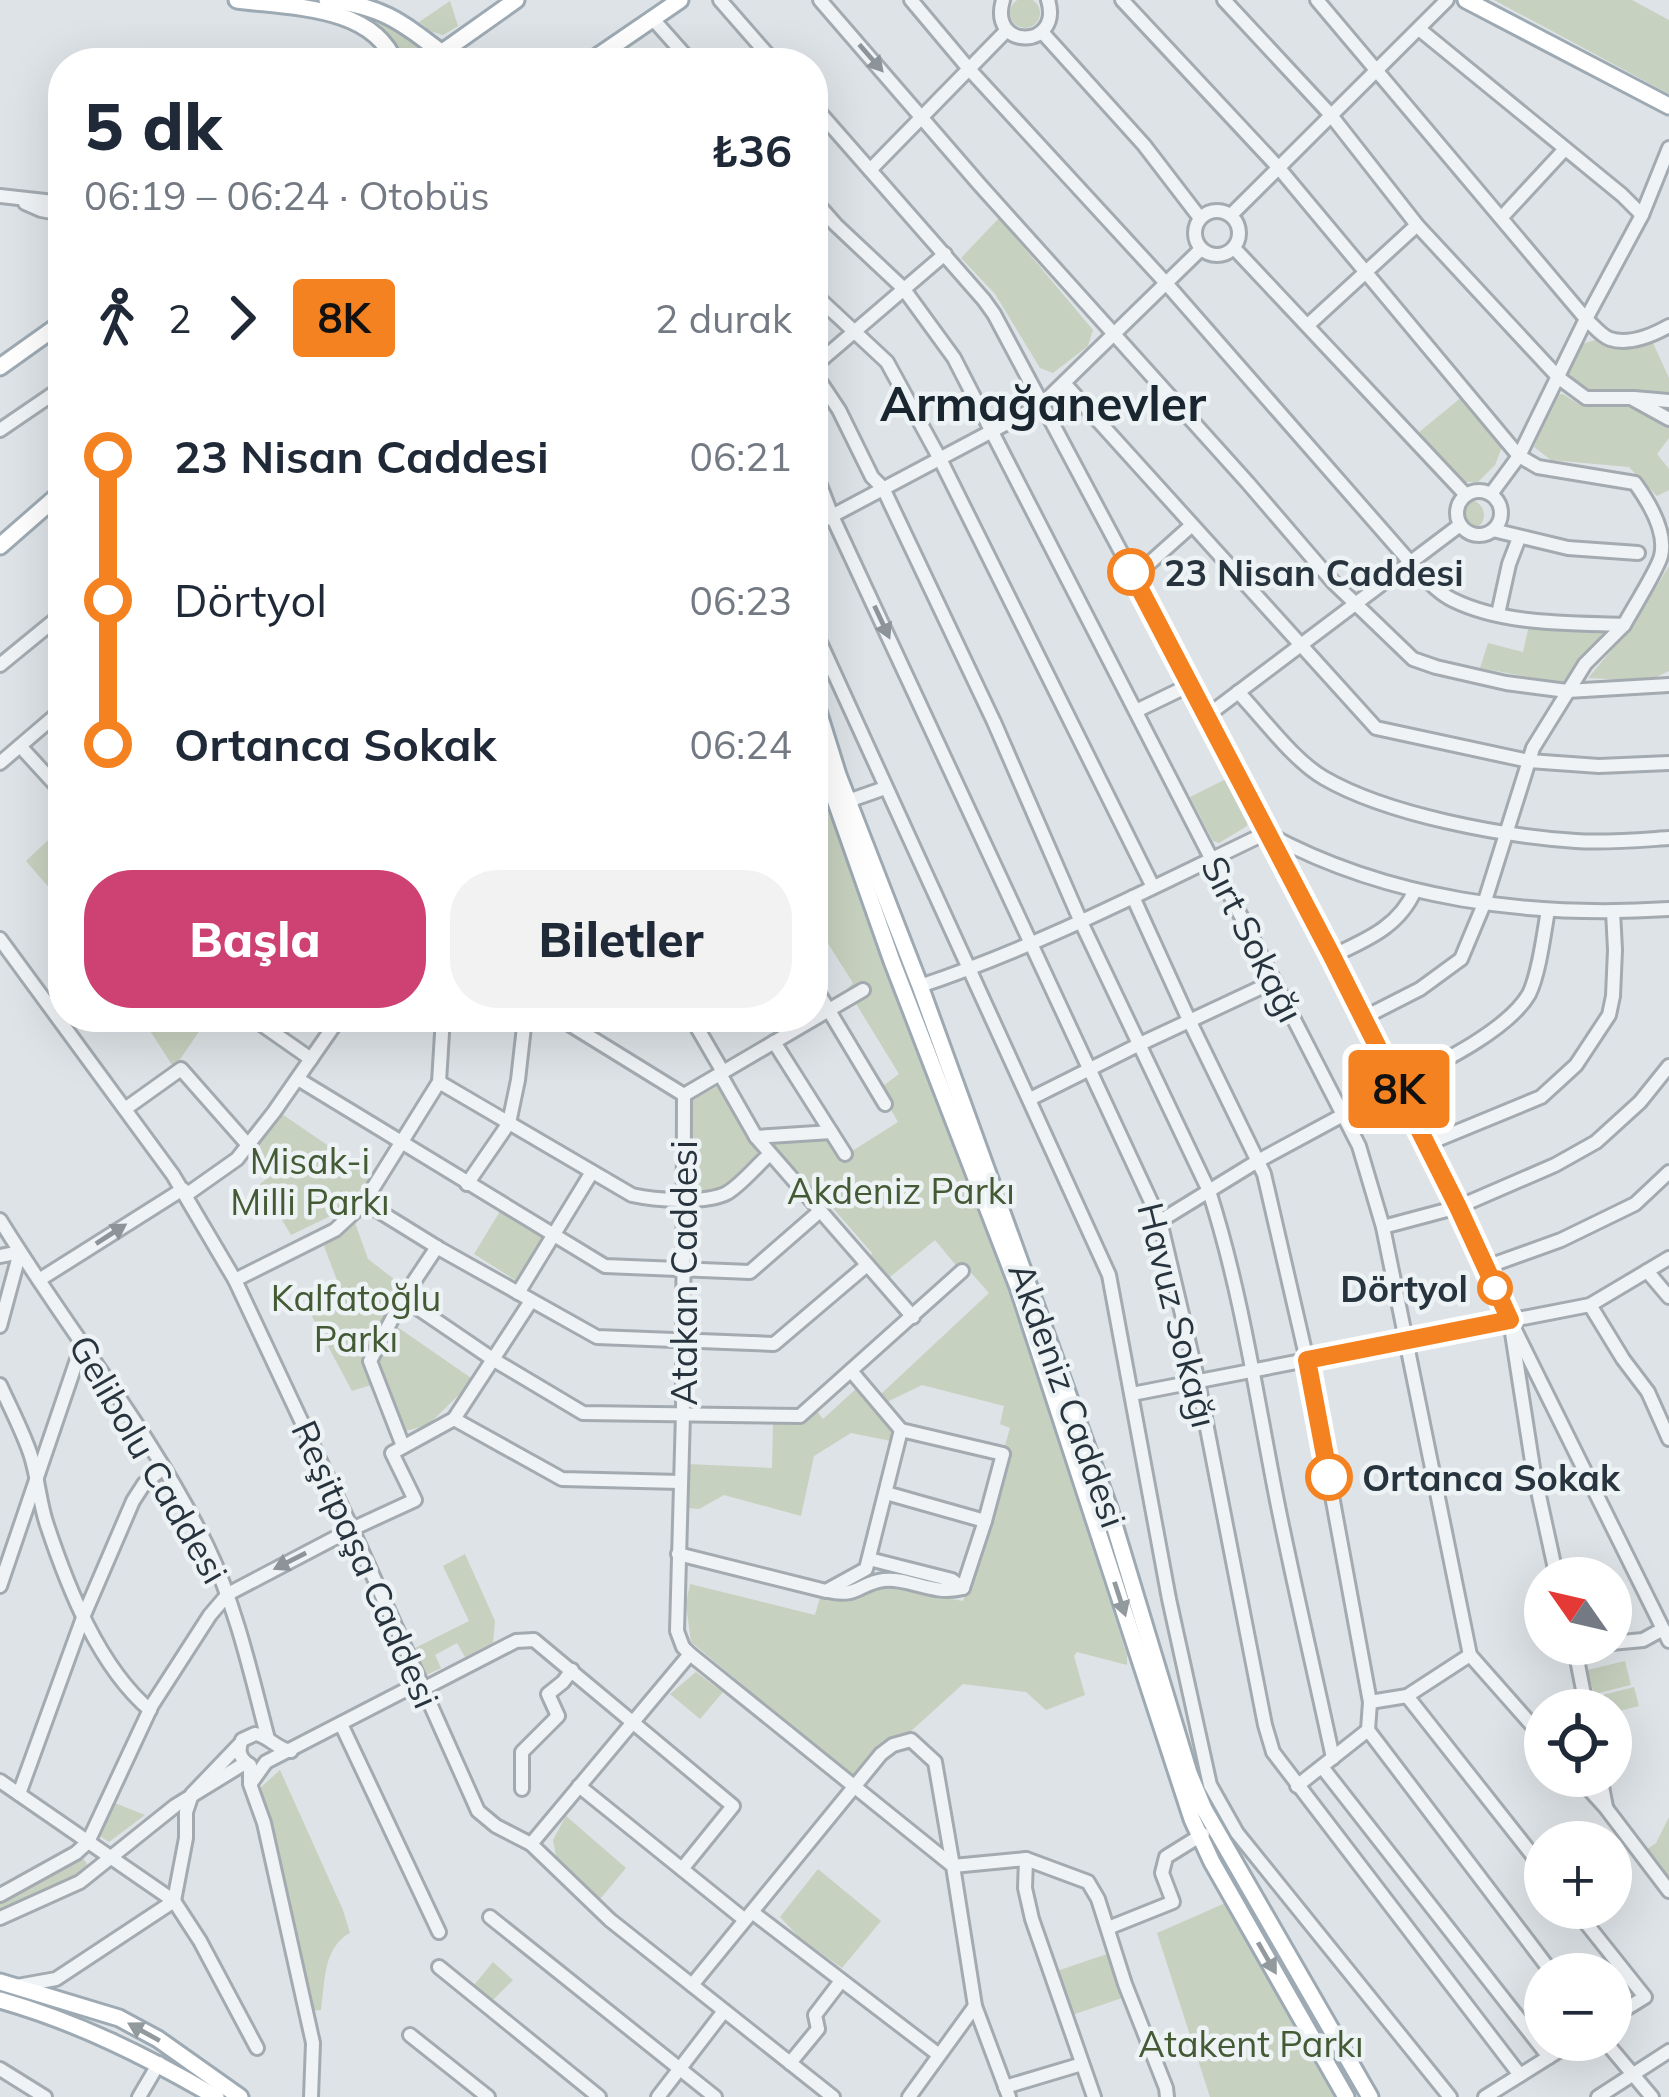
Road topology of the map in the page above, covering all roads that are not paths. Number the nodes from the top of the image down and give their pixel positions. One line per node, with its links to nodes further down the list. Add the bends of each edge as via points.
1 (238, 0): 20 (main road, via 336,15)
2 (327, 0): 15 (main road)
3 (516, 0): 22 (main road)
4 (680, 0): 16 (main road)
5 (720, 0): 25 (street)
6 (820, 0): 30 (street, one-way to 30)
7 (911, 0): 26 (street)
8 (1003, 0): 18 (street)
9 (1048, 0): 19 (street)
10 (1122, 0): 34 (street)
11 (1224, 0): 29 (street)
12 (1317, 0): 27 (street)
13 (1448, 0): 17 (street)
14 (1466, 0): 28 (main road)
15 (364, 3): 21 (main road, via 396,19)
16 (652, 18): 23 (main road); 24 (street)
17 (1419, 29): 27 (street); 32 (street)
18 (1007, 30): 19 (street, via 1023,38); 26 (street)
19 (1042, 32): 43 (street)
20 (388, 48)
21 (424, 48)
22 (457, 48)
23 (620, 48)
24 (679, 48)
25 (763, 48)
26 (969, 69): 30 (street); 49 (street)
27 (1378, 69): 29 (street); 42 (street)
28 (1669, 106)
29 (1330, 114): 34 (street); 44 (street)
30 (921, 116): 35 (street); 57 (street)
31 (828, 122): 35 (street)
32 (1564, 148): 40 (street); 42 (street)
33 (1669, 148): 40 (street)
34 (1278, 167): 39 (street); 48 (street)
35 (870, 170): 47 (street)
36 (6, 196): 37 (street); 38 (street)
37 (48, 200)
38 (48, 211)
39 (1231, 215): 43 (street); 45 (street, via 1240,235)
40 (1642, 215): 52 (street)
41 (828, 216): 50 (street, Sırt Sokağı)
42 (1502, 217): 52 (street)
43 (1201, 218): 46 (street)
44 (1418, 225): 48 (street); 60 (street)
45 (1234, 248): 46 (street, via 1214,256); 53 (street)
46 (1201, 249): 49 (street)
47 (945, 254): 50 (street); 66 (street, via 984,300)
48 (1366, 272): 53 (street); 70 (street)
49 (1165, 282): 57 (street); 85 (street)
50 (903, 288): 55 (street); 69 (street, Sırt Sokağı)
51 (828, 307): 55 (street)
52 (1586, 319): 54 (street, via 1606,338 1625,340); 60 (street)
53 (1308, 325): 74 (street)
54 (1669, 326)
55 (853, 331): 58 (street); 71 (street, via 887,362)
56 (48, 333): 59 (main road)
57 (1113, 335): 61 (street); 87 (street)
58 (828, 355)
59 (0, 367)
60 (1558, 377): 64 (street, via 1586,398); 70 (street)
61 (1064, 383): 66 (street); 79 (street)
62 (828, 393): 72 (street)
63 (48, 397): 68 (street)
64 (1631, 398): 65 (street); 67 (street)
65 (1669, 400)
66 (1042, 405): 69 (street); 86 (street)
67 (1669, 419)
68 (0, 430)
69 (993, 431): 71 (street); 98 (street, Sırt Sokağı)
70 (1519, 456): 73 (street); 90 (street, via 1538,467 1635,483 1650,503 1662,555)
71 (940, 460): 72 (street); 114 (street)
72 (883, 488): 77 (street); 121 (street)
73 (1491, 494): 74 (street); 81 (street, via 1502,509)
74 (1466, 495): 80 (street, via 1457,508)
75 (48, 504): 83 (main road)
76 (828, 505): 77 (street, Havuz Sokağı)
77 (832, 516): 78 (street); 123 (street, Havuz Sokağı, one-way to 123)
78 (828, 518)
79 (1192, 525): 86 (street); 91 (street)
80 (1460, 525): 81 (street, via 1473,534); 85 (street)
81 (1493, 530): 82 (street)
82 (1520, 538): 84 (street); 88 (street)
83 (0, 546)
84 (1638, 554)
85 (1410, 562): 87 (street); 88 (street, via 1454,600)
86 (1134, 577): 94 (street)
87 (1354, 604): 91 (street); 96 (street, via 1413,659)
88 (1498, 614): 90 (street)
89 (48, 626): 93 (street)
90 (1624, 626): 96 (street)
91 (1300, 644): 97 (street); 104 (street, via 1376,728)
92 (828, 660): 108 (street)
93 (0, 665)
94 (1192, 684): 98 (street); 99 (street)
95 (1669, 686): 96 (street)
96 (1567, 691): 104 (street)
97 (1238, 692): 99 (street); 110 (street, via 1320,776 1427,817)
98 (1136, 711): 113 (street, Sırt Sokağı)
99 (1208, 715): 111 (street)
100 (48, 722): 103 (street)
101 (828, 739): 109 (main road, Akdeniz Caddesi)
102 (0, 743): 103 (street)
103 (10, 754): 107 (street)
104 (1529, 761): 105 (street); 110 (street)
105 (1669, 763)
106 (828, 780): 254 (main road, Akdeniz Caddesi, one-way to 254, via 1018,1287 1172,1762)
107 (48, 783)
108 (886, 788): 109 (street); 125 (street)
109 (848, 800): 127 (main road, Akdeniz Caddesi)
110 (1505, 832): 112 (street, via 1579,842); 117 (street)
111 (1266, 833): 113 (street); 115 (street, via 1312,858); 124 (street)
112 (1669, 838)
113 (1212, 859): 114 (street); 126 (street, Sırt Sokağı)
114 (1153, 887): 116 (street)
115 (1415, 890): 117 (street); 124 (street, via 1380,933)
116 (1133, 897): 121 (street); 132 (street)
117 (1484, 904): 118 (street); 131 (street, via 1461,959)
118 (1548, 910): 120 (street); 149 (street, via 1529,993 1460,1053)
119 (1669, 910): 120 (street)
120 (1613, 911): 159 (street, via 1609,1015 1576,1065 1541,1097)
121 (1081, 922): 123 (street); 142 (street)
122 (0, 939): 129 (street, Reşitpaşa Caddesi)
123 (1031, 943): 125 (street); 145 (street, Havuz Sokağı)
124 (1332, 956): 131 (street)
125 (971, 969): 127 (street); 151 (street)
126 (1275, 981): 132 (street); 154 (street, Sırt Sokağı)
127 (920, 986): 254 (main road, Akdeniz Caddesi, via 1109,1508)
128 (863, 990): 130 (street, Atakan Caddesi)
129 (48, 994)
130 (828, 1010): 152 (street)
131 (1363, 1018): 149 (street)
132 (1189, 1020): 142 (street); 163 (street)
133 (75, 1032): 153 (street, Reşitpaşa Caddesi)
134 (272, 1032): 143 (street)
135 (330, 1032): 143 (street)
136 (442, 1032): 148 (street)
137 (523, 1032): 155 (street)
138 (584, 1032): 150 (street)
139 (699, 1032): 146 (street)
140 (791, 1032): 141 (street, Atakan Caddesi)
141 (774, 1042): 146 (street, Atakan Caddesi); 156 (street)
142 (1140, 1044): 145 (street); 167 (street)
143 (311, 1059): 147 (street)
144 (1669, 1066): 171 (street, via 1596,1142)
145 (1090, 1070): 151 (street); 174 (street, Havuz Sokağı)
146 (722, 1073): 150 (street, Atakan Caddesi); 157 (street)
147 (298, 1079): 158 (street); 160 (street)
148 (439, 1082): 155 (street); 158 (street)
149 (1396, 1084): 159 (street)
150 (684, 1095): 169 (street, Atakan Caddesi)
151 (1030, 1100): 204 (street, via 1108,1274)
152 (885, 1104)
153 (125, 1109): 160 (street, via 181,1070); 168 (street, Reşitpaşa Caddesi)
154 (1343, 1115): 163 (street); 175 (street, Sırt Sokağı)
155 (508, 1123): 164 (street); 166 (street)
156 (831, 1132): 157 (street); 162 (street)
157 (756, 1137): 161 (street)
158 (400, 1143): 166 (street); 170 (street)
159 (1426, 1144): 171 (street)
160 (248, 1145): 168 (street)
161 (770, 1154): 169 (street, via 725,1194); 172 (street)
162 (845, 1154)
163 (1256, 1162): 167 (street); 199 (street)
164 (592, 1172): 169 (street, via 632,1195); 176 (street)
165 (1669, 1172): 182 (street, via 1635,1204)
166 (467, 1184): 176 (street)
167 (1209, 1191): 174 (street); 200 (street)
168 (184, 1192): 186 (street, one-way to 168); 187 (street, Reşitpaşa Caddesi)
169 (684, 1200): 183 (street, Atakan Caddesi)
170 (364, 1202): 177 (street); 187 (street, via 335,1230)
171 (1458, 1207): 175 (street); 182 (street)
172 (820, 1210): 181 (street); 183 (street, via 751,1272)
173 (0, 1220): 178 (street, Gelibolu Caddesi)
174 (1160, 1221): 202 (street, Havuz Sokağı)
175 (1383, 1227): 195 (street, Sırt Sokağı)
176 (553, 1236): 183 (street, via 605,1266); 188 (street)
177 (437, 1247): 188 (street); 190 (street)
178 (20, 1252): 179 (street); 186 (street, Gelibolu Caddesi); 194 (street)
179 (0, 1256)
180 (1669, 1258): 184 (street)
181 (867, 1265): 192 (street); 197 (street, via 774,1345)
182 (1486, 1267): 193 (street)
183 (683, 1269): 197 (street, Atakan Caddesi)
184 (1647, 1270): 189 (street); 191 (street)
185 (962, 1271): 192 (street)
186 (40, 1280): 196 (street, Gelibolu Caddesi)
187 (235, 1280): 215 (street, Reşitpaşa Caddesi)
188 (525, 1297): 197 (street, via 597,1337); 198 (street)
189 (1669, 1297)
190 (403, 1298): 198 (street); 209 (street, via 370,1360)
191 (1590, 1305): 193 (street); 208 (street)
192 (913, 1317): 201 (street)
193 (1510, 1320): 195 (street); 217 (street); 224 (street)
194 (0, 1326)
195 (1404, 1341): 199 (street); 227 (street, Sırt Sokağı)
196 (83, 1342): 210 (street, Gelibolu Caddesi); 211 (street)
197 (683, 1343): 205 (street, Atakan Caddesi)
198 (494, 1360): 205 (street, via 584,1413); 206 (street)
199 (1307, 1360): 200 (street); 231 (street)
200 (1253, 1371): 202 (street); 241 (street)
201 (852, 1372): 205 (street, via 800,1416); 207 (street)
202 (1198, 1382): 204 (street); 245 (street, Havuz Sokağı, via 1265,1725)
203 (0, 1385): 211 (street)
204 (1132, 1394): 258 (street, via 1210,1785)
205 (683, 1413): 212 (street, Atakan Caddesi)
206 (454, 1419): 209 (street); 212 (street, via 562,1479)
207 (901, 1430): 213 (street); 214 (street, via 1003,1454)
208 (1669, 1439)
209 (404, 1446): 215 (street, via 392,1454 415,1499)
210 (163, 1468): 222 (street, Gelibolu Caddesi); 223 (street, via 133,1502)
211 (37, 1482): 219 (street); 223 (street)
212 (680, 1482): 216 (street, Atakan Caddesi)
213 (886, 1492): 214 (street); 218 (street)
214 (985, 1521): 220 (street)
215 (352, 1529): 222 (street, one-way to 222); 229 (street, Reşitpaşa Caddesi)
216 (678, 1554): 221 (street); 226 (street, Atakan Caddesi, via 676,1631)
217 (1552, 1557)
218 (868, 1564): 220 (street); 221 (street)
219 (2, 1576)
220 (963, 1588): 221 (street, via 885,1580 845,1595)
221 (826, 1591)
222 (228, 1594): 232 (street); 233 (street, Gelibolu Caddesi)
223 (84, 1615): 232 (street, via 123,1683); 248 (street)
224 (1667, 1629): 225 (street)
225 (1632, 1641)
226 (690, 1654): 235 (street); 246 (street)
227 (1470, 1655): 230 (street); 234 (street, Sırt Sokağı)
228 (572, 1670): 229 (street, via 522,1639); 235 (street); 247 (street, via 548,1694 558,1716 522,1752)
229 (422, 1686): 236 (street); 256 (street, Reşitpaşa Caddesi, via 478,1811)
230 (1407, 1696): 231 (street); 257 (street)
231 (1370, 1702): 237 (street)
232 (150, 1710): 255 (street)
233 (262, 1715): 238 (street, Gelibolu Caddesi); 239 (street)
234 (1524, 1716)
235 (633, 1723): 244 (street); 263 (street, via 733,1806)
236 (341, 1724): 240 (street); 273 (street)
237 (1368, 1730): 241 (street); 274 (street)
238 (269, 1740): 239 (street, via 254,1733); 240 (street); 242 (street, Gelibolu Caddesi, via 272,1752)
239 (241, 1742): 242 (street, via 240,1754); 249 (street)
240 (291, 1751): 242 (street)
241 (1328, 1762): 245 (street); 285 (street)
242 (256, 1764): 249 (street); 304 (street, Gelibolu Caddesi, via 250,1784 314,2043)
243 (0, 1781): 248 (street)
244 (579, 1786): 252 (street); 263 (street)
245 (1297, 1786): 298 (street, Havuz Sokağı)
246 (855, 1788): 262 (street); 262 (street, via 881,1754 911,1740 935,1762); 269 (street)
247 (522, 1789)
248 (19, 1794): 255 (street)
249 (191, 1794): 259 (street); 267 (street)
250 (1596, 1797): 253 (street)
251 (1604, 1797): 253 (street)
252 (566, 1801): 256 (street); 264 (street, via 548,1836)
253 (1606, 1808): 265 (street)
254 (1207, 1832): 261 (main road, Akdeniz Caddesi); 271 (street, via 1166,1857 1162,1873 1173,1902); 313 (main road, Akdeniz Caddesi, one-way to 313, via 1212,1862)
255 (88, 1842): 259 (street); 266 (street)
256 (531, 1844): 264 (street, Reşitpaşa Caddesi)
257 (1524, 1844)
258 (1253, 1852): 261 (street); 315 (street)
259 (111, 1858): 267 (street); 270 (street, via 80,1882)
260 (1026, 1859): 262 (street); 271 (street, via 1088,1882); 294 (street, via 1032,1918)
261 (1235, 1863): 314 (main road, Akdeniz Caddesi)
262 (953, 1866): 283 (street)
263 (682, 1869): 269 (street)
264 (568, 1880): 280 (street, Reşitpaşa Caddesi)
265 (1669, 1891)
266 (0, 1895)
267 (174, 1901): 279 (street, via 56,1979); 287 (street)
268 (490, 1916): 296 (street)
269 (749, 1916): 277 (street); 280 (street)
270 (0, 1918)
271 (1108, 1928): 312 (street)
272 (1591, 1929): 275 (street)
273 (439, 1931)
274 (1537, 1953)
275 (1610, 1953)
276 (439, 1967): 306 (street)
277 (841, 1981): 289 (street); 293 (street)
278 (1632, 1981): 282 (street, via 1645,1997)
279 (7, 1984): 300 (main road, one-way to 279, via 175,2050 119,2018)
280 (692, 1985): 284 (street, Reşitpaşa Caddesi)
281 (0, 2000): 292 (main road)
282 (1632, 2005)
283 (975, 2006): 289 (street); 299 (street)
284 (724, 2011): 293 (street, Reşitpaşa Caddesi); 296 (street)
285 (1524, 2024)
286 (410, 2035): 305 (street)
287 (257, 2048)
288 (1669, 2051): 297 (street)
289 (939, 2055): 310 (street)
290 (1543, 2061): 298 (street)
291 (1623, 2061): 297 (street)
292 (158, 2063): 300 (main road); 302 (street)
293 (790, 2063): 309 (street, Reşitpaşa Caddesi)
294 (1082, 2064): 299 (street); 311 (street)
295 (0, 2069): 301 (street)
296 (680, 2069): 307 (street); 308 (street)
297 (1635, 2074): 317 (street); 318 (street)
298 (1520, 2075): 316 (street)
299 (1007, 2092)
300 (218, 2093): 303 (main road)
301 (45, 2097)
302 (139, 2097)
303 (240, 2097)
304 (311, 2097)
305 (488, 2097)
306 (599, 2097)
307 (658, 2097)
308 (715, 2097)
309 (833, 2097)
310 (909, 2097)
311 (1094, 2097)
312 (1167, 2097)
313 (1346, 2097)
314 (1370, 2097)
315 (1450, 2097)
316 (1485, 2097)
317 (1598, 2097)
318 (1652, 2097)

